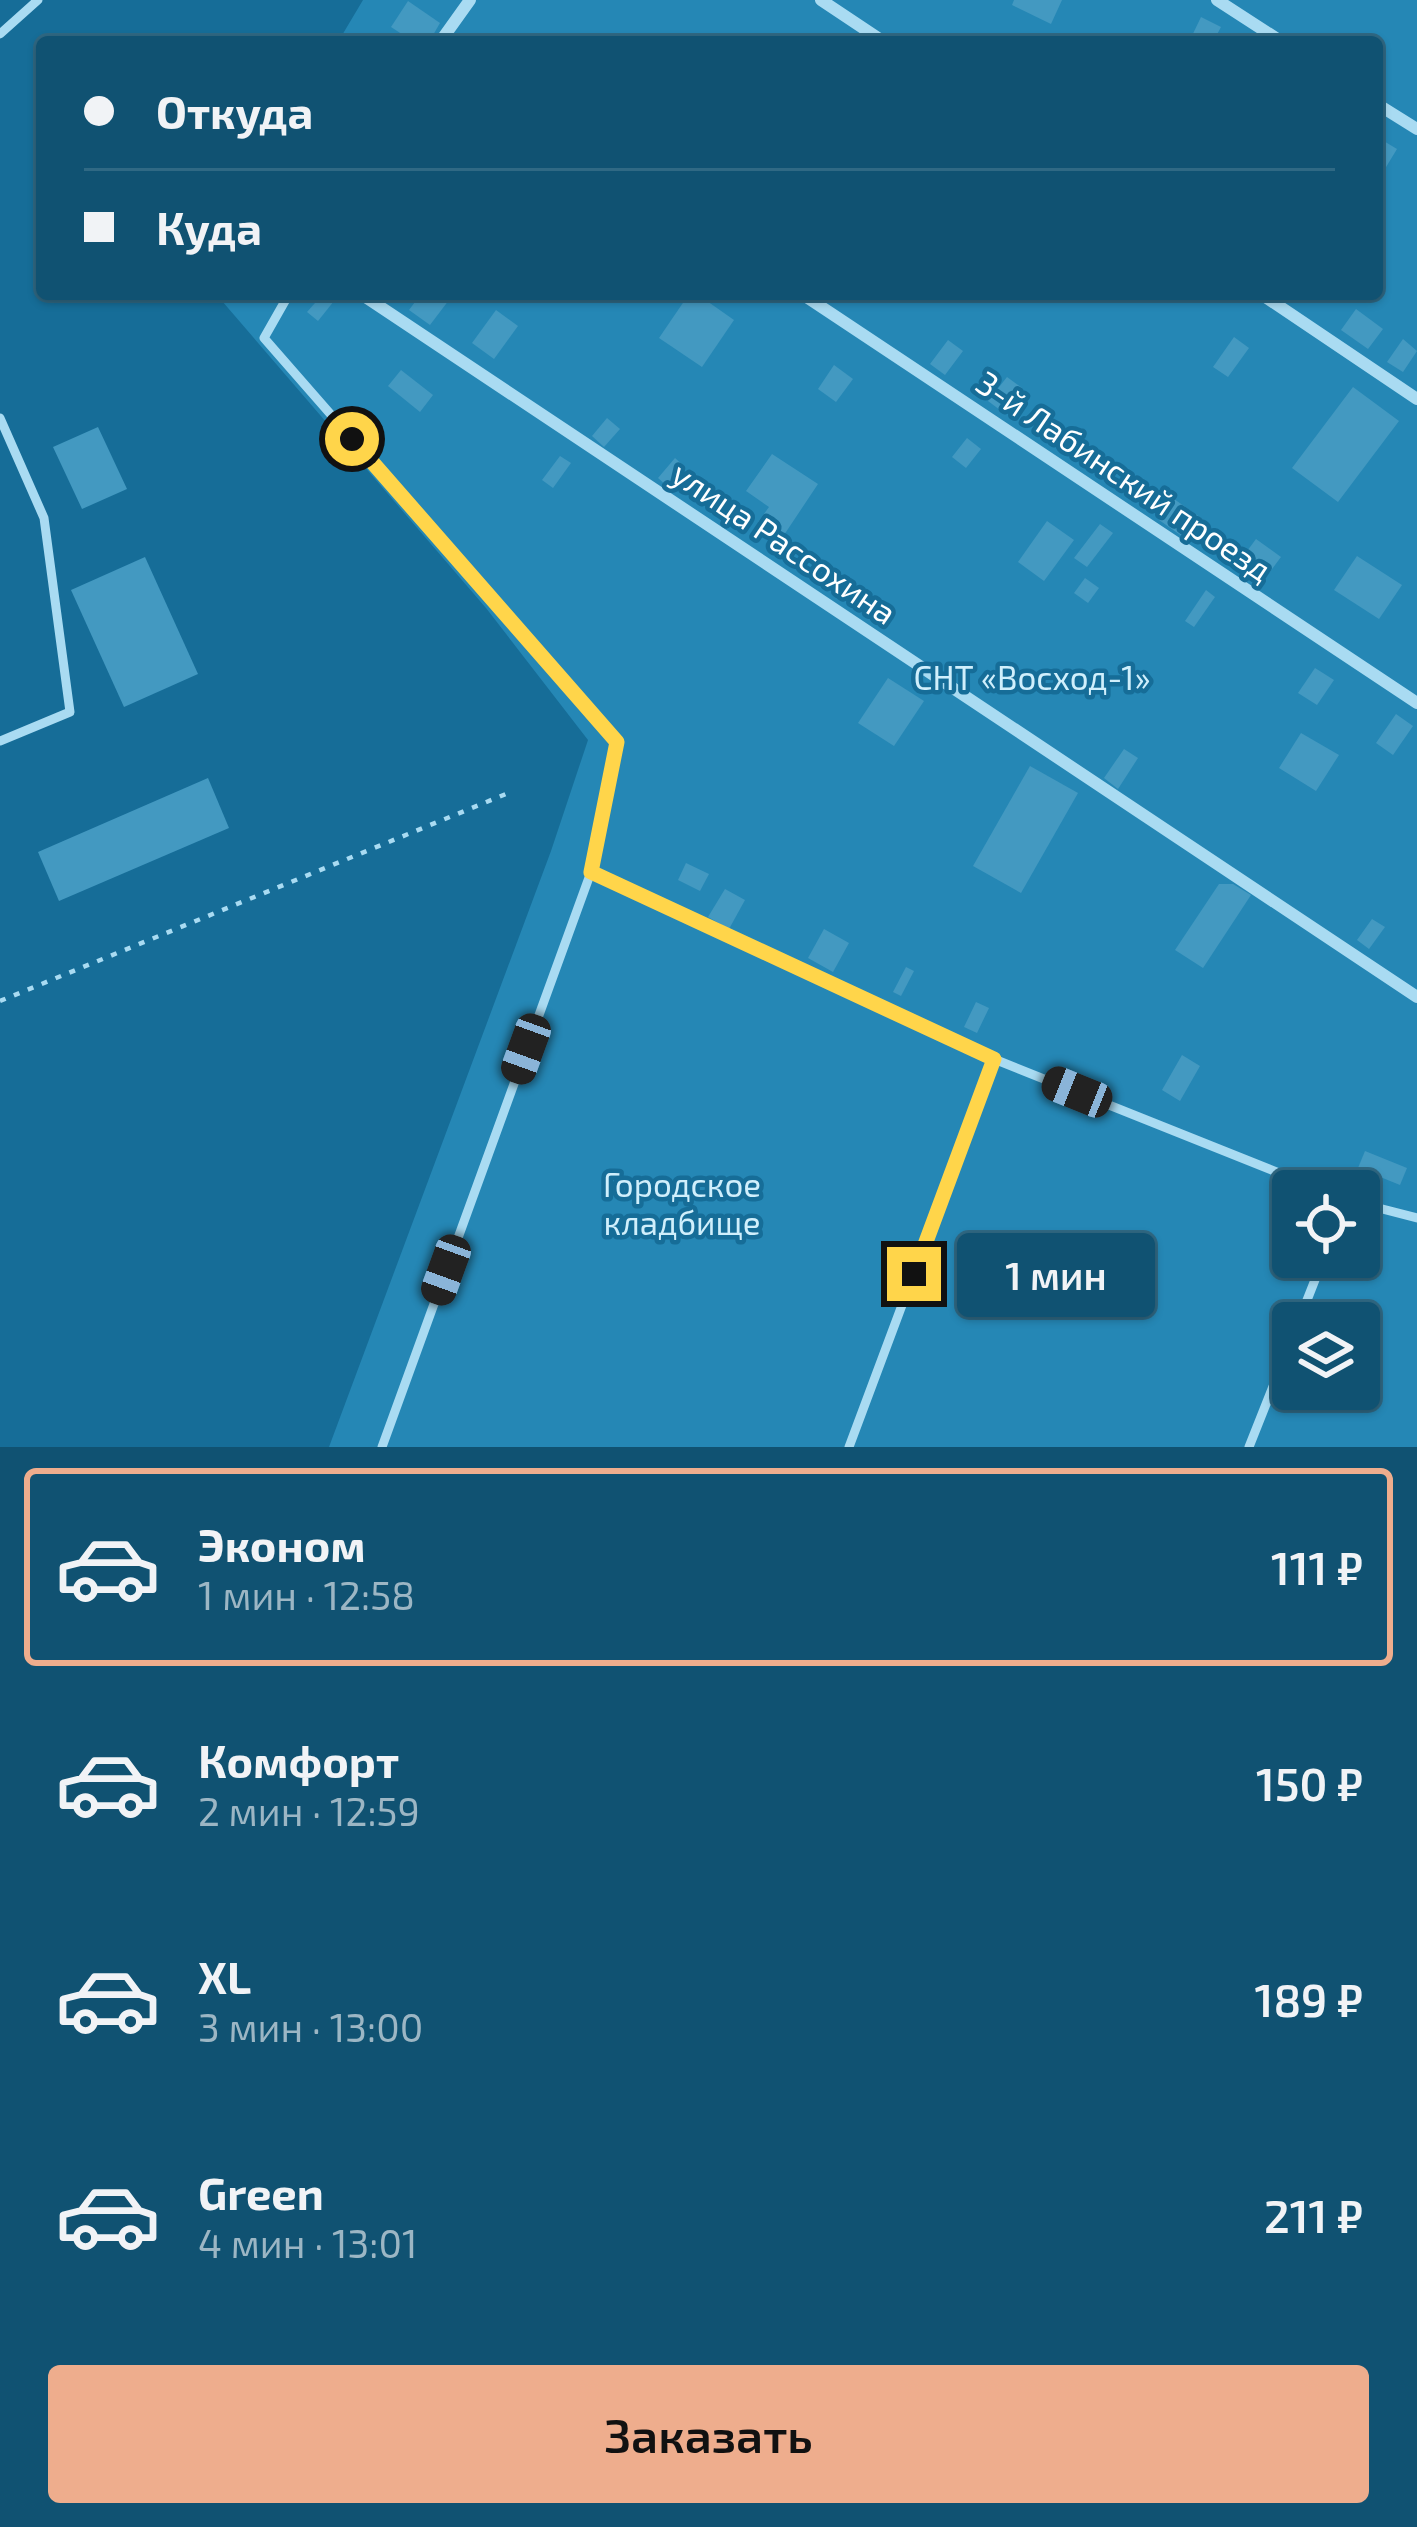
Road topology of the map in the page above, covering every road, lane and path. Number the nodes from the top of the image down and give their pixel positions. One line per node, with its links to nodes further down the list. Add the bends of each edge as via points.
1 (38, 0): 5 (lane)
2 (470, 0): 6 (street)
3 (821, 0): 7 (street)
4 (1217, 0): 8 (street)
5 (0, 34)
6 (444, 36)
7 (875, 36)
8 (1273, 36)
9 (1383, 108): 10 (street)
10 (1417, 129)
11 (285, 300): 20 (lane, via 263,338 617,742)
12 (370, 300): 21 (street, улица Рассохина)
13 (811, 300): 17 (street, 3-й Лабинский проезд)
14 (1270, 300): 15 (street)
15 (1417, 399)
16 (0, 418): 18 (lane, via 44,518 70,712)
17 (1417, 703)
18 (0, 741)
19 (506, 794): 22 (path)
20 (591, 872): 23 (lane); 28 (lane)
21 (1417, 997)
22 (0, 1001)
23 (994, 1059): 24 (lane); 29 (lane)
24 (1272, 1170)
25 (1380, 1209): 26 (lane)
26 (1417, 1219)
27 (1272, 1390): 30 (lane)
28 (382, 1447)
29 (850, 1447)
30 (1250, 1447)

